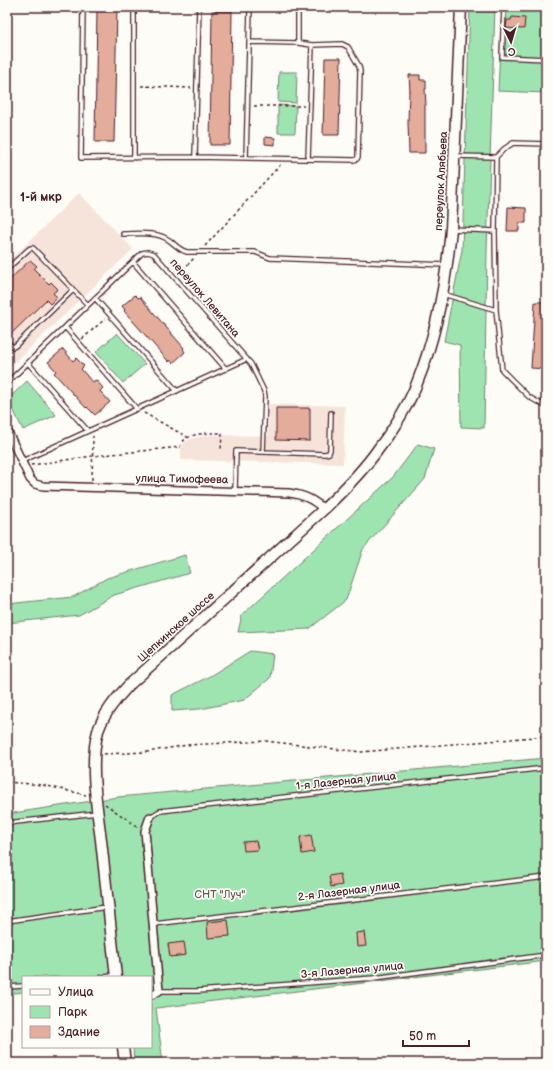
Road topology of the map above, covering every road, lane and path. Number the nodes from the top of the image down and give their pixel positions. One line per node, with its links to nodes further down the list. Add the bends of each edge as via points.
1 (83, 7): 20 (lane, via 81,158)
2 (134, 7): 12 (lane)
3 (199, 7): 13 (lane)
4 (249, 7): 8 (lane)
5 (298, 7): 9 (lane)
6 (461, 7): 17 (main road, переулок Алябьева)
7 (504, 7): 11 (lane, via 502,57)
8 (249, 42): 9 (lane); 14 (lane)
9 (298, 43): 10 (lane)
10 (312, 45): 15 (lane); 23 (lane, via 342,44 348,47 360,68 358,157 354,160)
11 (546, 59)
12 (134, 86): 13 (path); 20 (lane)
13 (197, 88): 18 (lane)
14 (248, 106): 15 (path); 21 (lane)
15 (310, 106): 23 (lane)
16 (546, 144): 19 (lane, via 513,143)
17 (454, 156): 19 (lane); 24 (main road, переулок Алябьева)
18 (195, 157): 20 (lane); 21 (lane)
19 (496, 157): 25 (lane)
20 (134, 158)
21 (246, 158): 22 (lane)
22 (287, 158): 23 (lane); 27 (path)
23 (308, 159)
24 (452, 229): 25 (lane); 29 (main road, переулок Алябьева)
25 (494, 230): 36 (lane)
26 (123, 234): 27 (lane, via 160,235 182,251)
27 (200, 252): 29 (lane, via 255,252 270,258); 31 (path)
28 (133, 262): 31 (lane, переулок Левитана, via 142,253 154,254); 34 (lane); 44 (lane)
29 (447, 265): 33 (main road, переулок Алябьева)
30 (7, 270): 32 (lane, via 33,248)
31 (175, 278): 42 (lane, переулок Левитана)
32 (73, 290): 35 (lane); 39 (lane, via 15,346)
33 (443, 294): 36 (lane); 41 (main road, переулок Алябьева)
34 (95, 298): 35 (lane); 37 (lane)
35 (88, 305): 38 (lane)
36 (496, 310): 47 (lane, via 502,370 529,397)
37 (110, 315): 40 (path); 46 (lane)
38 (65, 327): 40 (lane); 43 (lane)
39 (7, 342)
40 (78, 342): 48 (lane)
41 (428, 354): 60 (main road, Щепкинское шоссе, via 417,384 392,430 359,474)
42 (247, 359): 44 (lane); 55 (lane, переулок Левитана, via 265,396)
43 (28, 363): 45 (lane); 52 (lane)
44 (226, 369): 46 (lane)
45 (7, 383)
46 (177, 391): 48 (lane)
47 (546, 405)
48 (137, 409): 50 (lane); 53 (path)
49 (331, 413): 55 (lane, via 329,453)
50 (94, 428): 52 (lane); 56 (path)
51 (7, 430): 57 (street)
52 (88, 431): 57 (lane)
53 (189, 438): 54 (path, via 201,434 222,433); 56 (path, via 185,439 180,447)
54 (221, 451)
55 (263, 452): 59 (lane, via 236,451)
56 (93, 456): 57 (path); 58 (path)
57 (22, 463): 58 (street, улица Тимофеева, via 35,484)
58 (91, 488): 59 (street, улица Тимофеева)
59 (235, 491): 60 (street, улица Тимофеева, via 299,494)
60 (324, 509): 62 (main road, Щепкинское шоссе, via 125,689 103,719 98,730)
61 (546, 736): 62 (path, via 362,752 265,741 187,745 147,752)
62 (94, 755): 65 (main road, Щепкинское шоссе)
63 (546, 768): 67 (lane, 1-я Лазерная улица, via 160,811)
64 (7, 782): 65 (path, via 43,785)
65 (96, 798): 66 (main road, Щепкинское шоссе); 69 (path)
66 (98, 813): 68 (lane); 71 (main road, Щепкинское шоссе)
67 (150, 817): 69 (street)
68 (7, 823)
69 (145, 831): 73 (street)
70 (546, 877): 73 (lane, 2-я Лазерная улица)
71 (108, 907): 72 (lane); 75 (main road, Щепкинское шоссе)
72 (7, 921)
73 (154, 924): 78 (street)
74 (546, 955): 78 (lane, 3-я Лазерная улица, via 374,978 198,991)
75 (116, 976)
76 (22, 986): 77 (lane)
77 (7, 987)
78 (160, 991): 79 (street)
79 (152, 995)
80 (123, 1048): 81 (main road)
81 (125, 1063)

